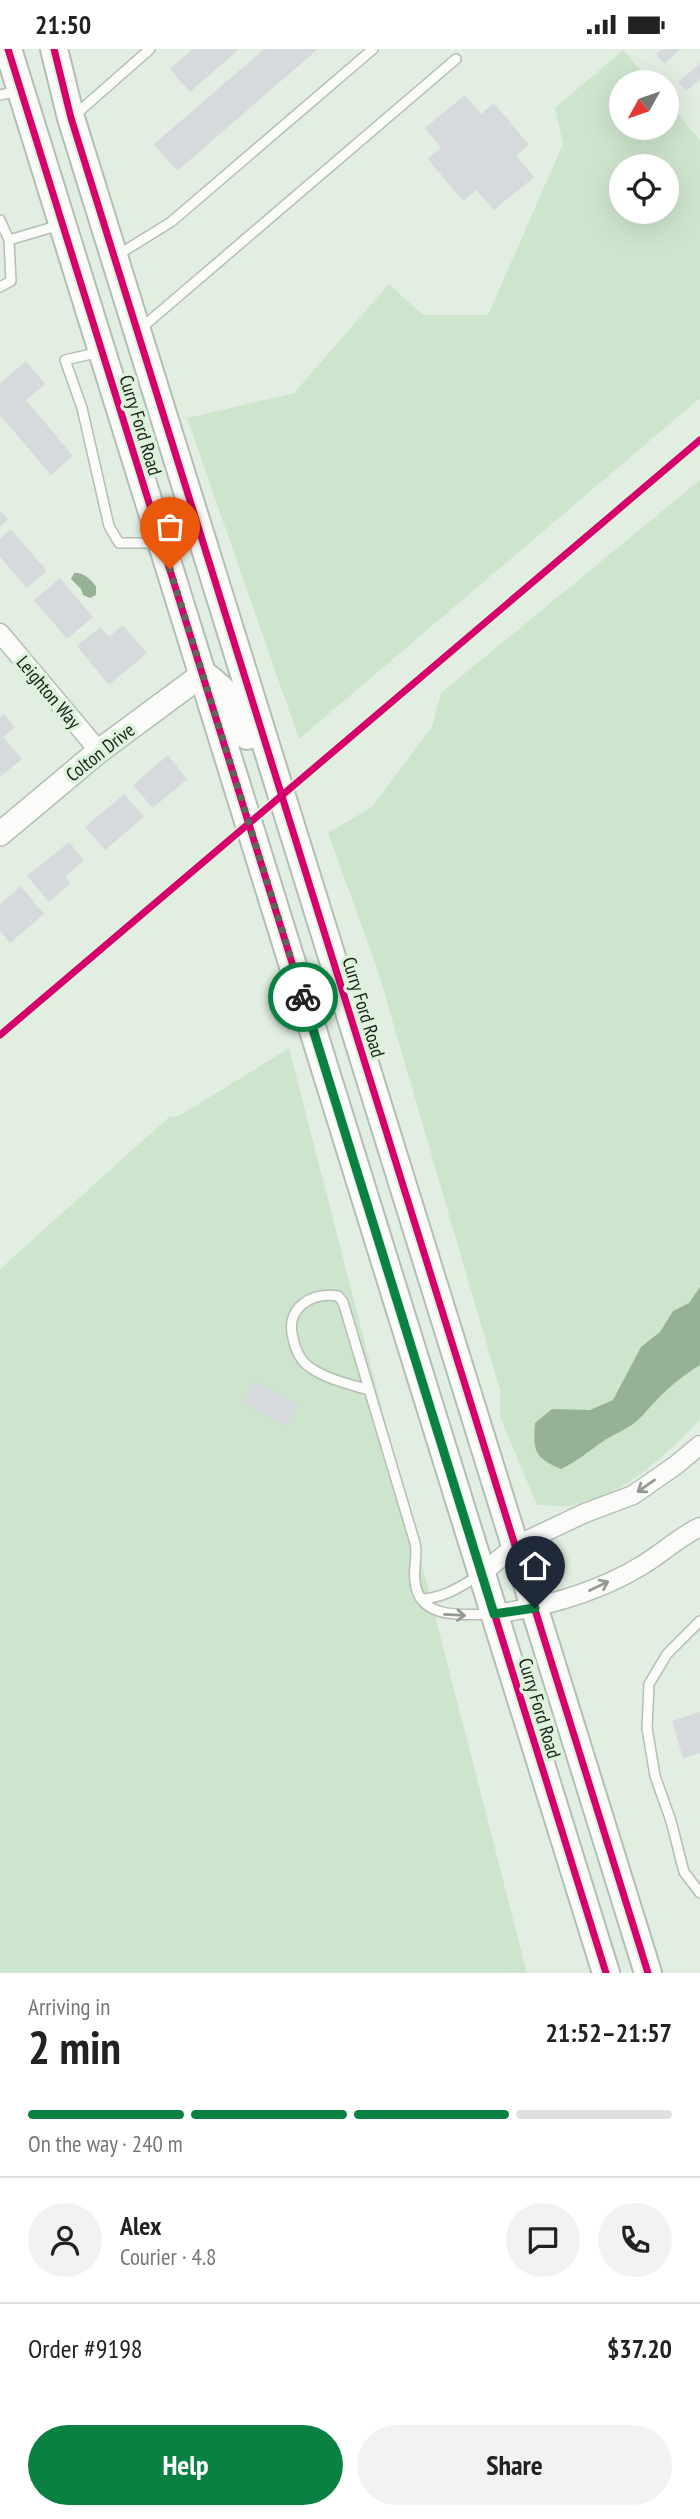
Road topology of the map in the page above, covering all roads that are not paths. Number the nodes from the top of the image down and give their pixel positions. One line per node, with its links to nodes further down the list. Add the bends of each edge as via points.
1 (8, 49): 6 (main road, Curry Ford Road)
2 (54, 49): 7 (main road, Curry Ford Road)
3 (150, 49): 7 (lane)
4 (373, 49): 11 (lane, via 171,222)
5 (456, 59): 14 (lane)
6 (10, 92): 9 (main road, Curry Ford Road)
7 (71, 118): 11 (main road, Curry Ford Road)
8 (0, 221): 10 (lane)
9 (62, 225): 10 (lane); 12 (main road, Curry Ford Road)
10 (9, 240): 13 (lane, via 11,281)
11 (114, 256): 14 (main road, Curry Ford Road)
12 (76, 272): 15 (main road, Curry Ford Road); 18 (main road, via 102,309 203,626 212,634)
13 (0, 287)
14 (138, 331): 18 (main road, Curry Ford Road)
15 (102, 352): 16 (main road, Curry Ford Road); 16 (lane, via 65,360 82,408 109,526 119,543)
16 (162, 543): 19 (main road, Curry Ford Road)
17 (0, 633): 20 (street, Leighton Way)
18 (233, 637): 22 (main road, Curry Ford Road)
19 (203, 674): 20 (street, Colton Drive); 22 (main road, via 223,689 239,712 351,1065); 27 (main road, Curry Ford Road)
20 (99, 751): 21 (street, Colton Drive)
21 (0, 834)
22 (377, 1103): 26 (main road, Curry Ford Road)
23 (369, 1390): 23 (lane, via 338,1296 302,1303 290,1330 299,1357 327,1377); 28 (lane, via 418,1555 414,1578)
24 (700, 1445): 26 (street, one-way to 26, via 633,1495)
25 (700, 1527): 29 (street, one-way to 25, via 589,1591 640,1567)
26 (515, 1546): 27 (street); 29 (main road, Curry Ford Road)
27 (481, 1574): 28 (lane, via 449,1594); 30 (main road, Curry Ford Road)
28 (421, 1599): 30 (lane, one-way to 30, via 442,1614)
29 (535, 1608): 30 (street); 34 (main road, Curry Ford Road)
30 (494, 1614): 33 (main road, Curry Ford Road)
31 (700, 1621): 32 (lane, via 667,1654 649,1684 647,1728 655,1776 684,1872)
32 (700, 1893)
33 (601, 1970)
34 (648, 1973)

